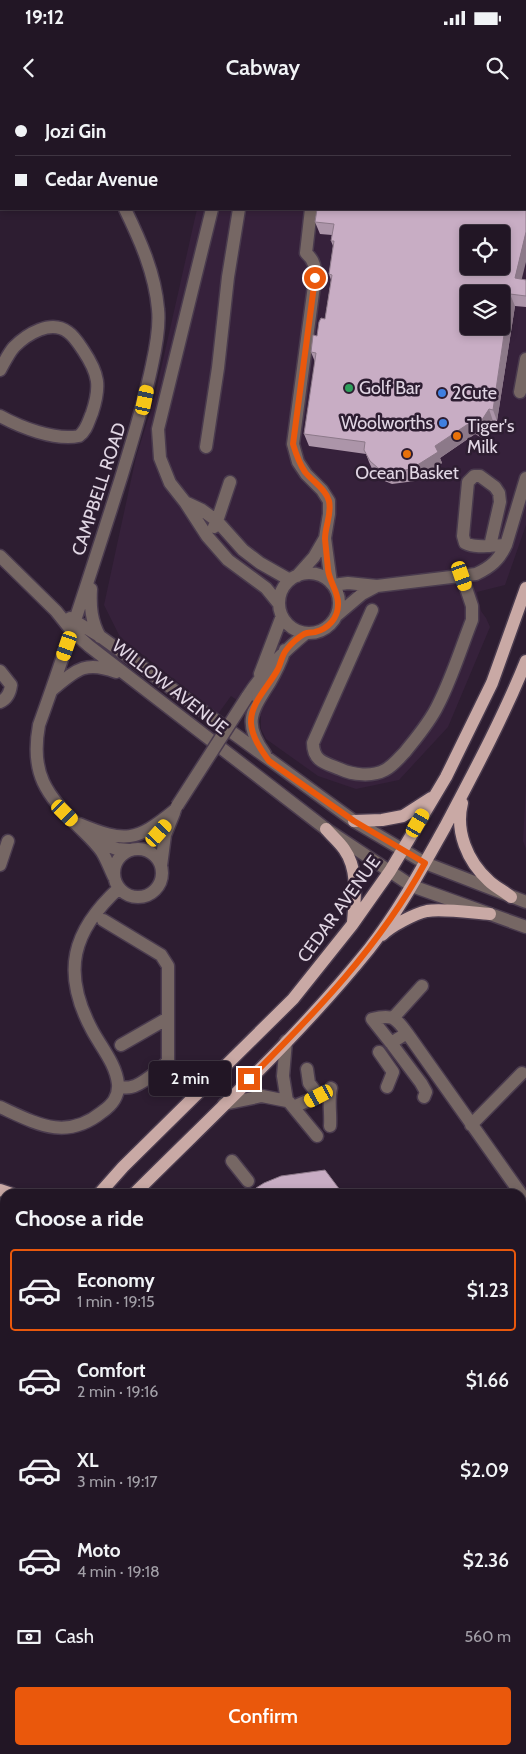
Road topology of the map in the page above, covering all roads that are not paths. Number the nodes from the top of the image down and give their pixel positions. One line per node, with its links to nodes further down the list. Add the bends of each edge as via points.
1 (126, 210): 19 (street, CAMPBELL ROAD, via 155,287 158,332 145,400)
2 (212, 210): 12 (street, via 158,429 160,458 165,472)
3 (239, 210): 9 (street)
4 (311, 210): 15 (street, via 306,253 315,264 315,278 293,444 298,462 329,501)
5 (526, 359): 7 (street)
6 (0, 370): 8 (street, via 14,347 24,339 38,330 58,327 68,332 79,345 98,382 97,397 86,428 79,436 46,433 16,425)
7 (520, 392)
8 (0, 416)
9 (206, 447)
10 (526, 478): 16 (street)
11 (230, 482): 13 (street)
12 (185, 502): 13 (street); 14 (street)
13 (217, 521): 14 (street); 21 (street, via 242,550 260,563)
14 (207, 536): 25 (street, via 228,560 266,588)
15 (325, 538): 21 (street, via 314,557); 22 (street)
16 (506, 545): 17 (street); 20 (street, via 490,567)
17 (490, 546): 17 (street, via 470,546 463,536 468,482 474,476 480,476 499,493)
18 (0, 556): 28 (street, WILLOW AVENUE)
19 (93, 566): 28 (street, CAMPBELL ROAD); 30 (street, via 90,604 94,626)
20 (462, 576): 23 (street); 26 (street, via 472,606 472,620 438,705 420,735 395,762 385,770 368,774 348,772 324,763 313,751 313,742)
21 (294, 578): 22 (street, via 306,573 315,574); 25 (street, via 283,588)
22 (332, 584): 23 (street); 27 (street, via 337,595)
23 (378, 586): 27 (street, via 362,594)
24 (526, 588): 40 (main road, CEDAR AVENUE, via 492,683)
25 (280, 610): 29 (street, via 288,624); 35 (street)
26 (372, 610)
27 (336, 616): 29 (street, via 323,629)
28 (74, 626): 30 (street, WILLOW AVENUE); 34 (street, WILLOW AVENUE); 36 (street, CAMPBELL ROAD)
29 (306, 633): 31 (street)
30 (101, 638): 38 (street, WILLOW AVENUE)
31 (286, 650): 35 (street); 38 (street, via 279,668 254,707 252,717 260,749)
32 (526, 660): 39 (main road)
33 (0, 672): 37 (street, via 11,685 5,700)
34 (126, 675): 36 (street, CAMPBELL ROAD, via 106,667 85,668); 44 (street, WILLOW AVENUE)
35 (257, 681): 41 (street, bridge)
36 (51, 692): 43 (street, CAMPBELL ROAD, via 39,725 36,759 56,804)
37 (0, 702)
38 (269, 761): 42 (street, WILLOW AVENUE)
39 (467, 786): 49 (main road); 55 (main road, via 460,819 463,842 469,856 489,881)
40 (434, 796): 42 (main road, via 403,816); 48 (main road, CEDAR AVENUE)
41 (174, 812): 43 (street, via 154,827 121,838); 47 (street, via 159,833); 51 (street, via 164,835)
42 (354, 821): 48 (street, WILLOW AVENUE)
43 (75, 823): 45 (street, CAMPBELL ROAD)
44 (326, 829): 52 (street, WILLOW AVENUE); 59 (main road, via 345,850 352,866 356,881)
45 (92, 840): 47 (street, CAMPBELL ROAD, via 117,849); 53 (street, CAMPBELL ROAD, via 102,852)
46 (8, 841): 50 (street)
47 (133, 849): 51 (street, CAMPBELL ROAD, via 152,853); 53 (street, via 116,861)
48 (402, 851): 49 (street, WILLOW AVENUE); 52 (main road, CEDAR AVENUE)
49 (425, 863): 54 (main road); 55 (street, WILLOW AVENUE)
50 (0, 865)
51 (161, 866): 53 (street, via 161,881 152,893 129,896)
52 (390, 871): 54 (street, WILLOW AVENUE); 59 (main road, CEDAR AVENUE)
53 (116, 882): 72 (street, via 88,922 74,965 77,995 117,1075)
54 (412, 886): 57 (street, WILLOW AVENUE); 61 (main road)
55 (511, 897): 56 (street, WILLOW AVENUE)
56 (526, 902)
57 (490, 914): 60 (street, WILLOW AVENUE); 61 (main road, via 427,911 386,931)
58 (103, 920): 63 (street, via 165,960 168,966)
59 (352, 925): 83 (main road, CEDAR AVENUE, via 293,999)
60 (526, 927)
61 (370, 947): 66 (main road)
62 (422, 986): 64 (street)
63 (168, 1018): 68 (street); 72 (street, via 168,1061 131,1088)
64 (393, 1018): 65 (street); 67 (street, via 372,1019)
65 (407, 1033): 67 (street); 79 (street)
66 (286, 1041): 76 (main road); 77 (street, via 283,1076)
67 (392, 1043): 75 (street, via 421,1083 426,1092)
68 (120, 1045)
69 (379, 1052): 73 (street, via 392,1072)
70 (307, 1069): 77 (street, via 308,1083 319,1096)
71 (522, 1073): 79 (street)
72 (118, 1087): 78 (street, via 112,1105 72,1128 43,1126)
73 (387, 1087)
74 (331, 1088): 80 (street, via 328,1100)
75 (424, 1097)
76 (224, 1104): 77 (street, via 262,1096); 87 (main road)
77 (290, 1104): 81 (street)
78 (0, 1107)
79 (472, 1125): 88 (street)
80 (330, 1126)
81 (317, 1136)
82 (232, 1161): 84 (street)
83 (123, 1167): 85 (main road); 86 (main road, CEDAR AVENUE)
84 (248, 1182)
85 (96, 1189)
86 (103, 1189)
87 (139, 1189)
88 (518, 1189)

